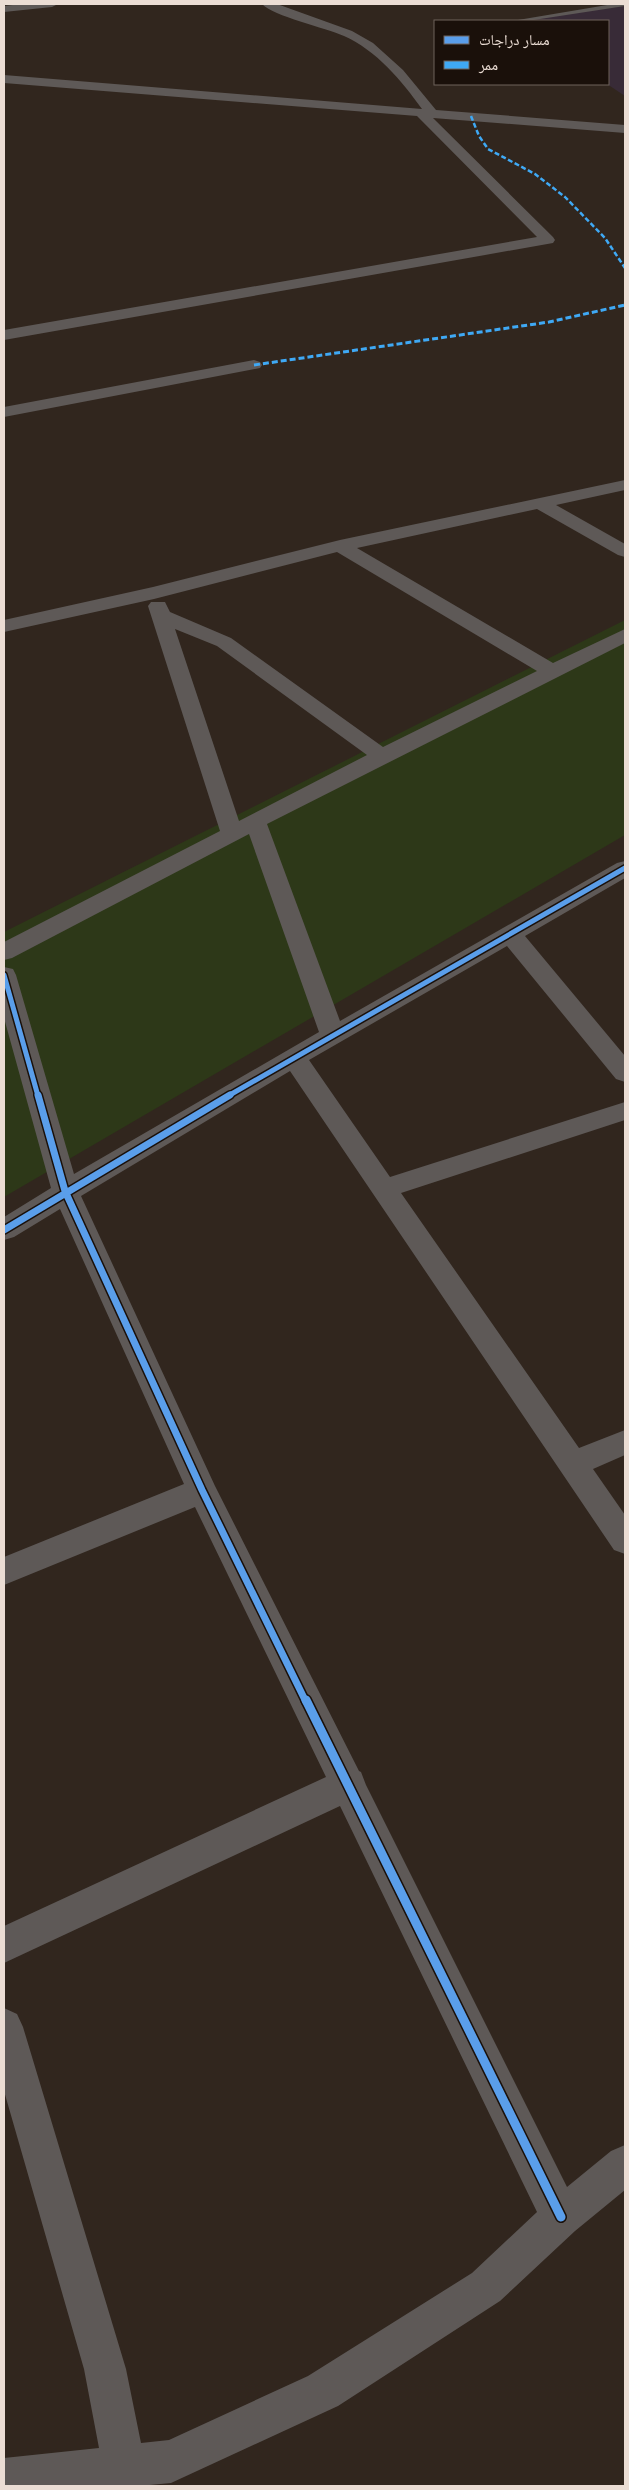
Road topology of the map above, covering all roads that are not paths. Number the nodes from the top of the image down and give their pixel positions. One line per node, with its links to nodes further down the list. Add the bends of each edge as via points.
1 (52, 4): 4 (street)
2 (268, 4): 7 (street, via 369,46 417,93)
3 (625, 4): 5 (lane)
4 (4, 9)
5 (521, 20)
6 (4, 79): 7 (street)
7 (426, 113): 8 (street); 9 (street, via 548,240)
8 (625, 130)
9 (4, 335)
10 (254, 366): 11 (street)
11 (4, 412)
12 (625, 485): 13 (street)
13 (539, 503): 14 (street); 15 (street)
14 (340, 546): 16 (street); 20 (street)
15 (625, 551)
16 (154, 592): 17 (street); 18 (street)
17 (162, 616): 21 (street, via 224,642); 23 (street)
18 (4, 626)
19 (625, 635): 20 (street)
20 (554, 672): 21 (street)
21 (382, 756): 22 (street)
22 (255, 821): 23 (street); 28 (street)
23 (232, 832): 26 (street)
24 (625, 868): 25 (street)
25 (511, 935): 28 (street); 30 (street)
26 (4, 952)
27 (4, 975): 33 (street)
28 (333, 1036): 29 (street)
29 (294, 1058): 32 (street); 33 (street)
30 (625, 1072)
31 (625, 1111): 32 (street)
32 (384, 1189): 36 (street)
33 (65, 1191): 34 (street); 37 (street)
34 (4, 1230)
35 (625, 1442): 36 (street)
36 (573, 1464): 38 (street)
37 (202, 1490): 39 (street); 40 (street)
38 (625, 1540)
39 (4, 1571)
40 (349, 1784): 41 (street); 44 (street)
41 (4, 1945)
42 (4, 2027): 45 (street, via 105,2369)
43 (625, 2165): 44 (street)
44 (561, 2216): 45 (street, via 486,2287 323,2391 171,2461)
45 (124, 2468): 46 (street)
46 (4, 2480)

